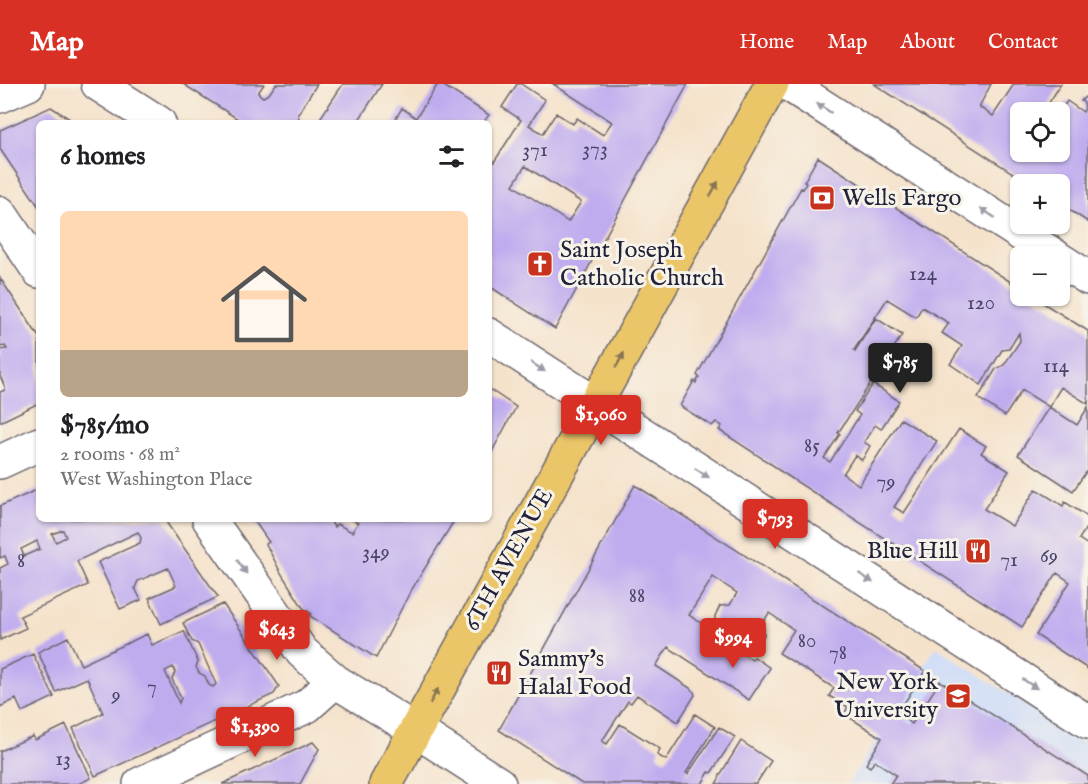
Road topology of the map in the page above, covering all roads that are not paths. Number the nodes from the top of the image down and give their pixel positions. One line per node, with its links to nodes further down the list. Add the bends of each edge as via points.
1 (28, 84): 5 (street)
2 (98, 84): 6 (street)
3 (772, 84): 13 (main road, 6TH AVENUE, one-way to 3)
4 (788, 84): 8 (street, one-way to 4)
5 (0, 96)
6 (154, 120)
7 (0, 213): 10 (street)
8 (1039, 246)
9 (1070, 266): 11 (street)
10 (36, 267)
11 (1088, 278)
12 (492, 337): 13 (street, one-way to 13)
13 (595, 404): 18 (street, one-way to 18); 19 (main road, 6TH AVENUE, one-way to 13)
14 (36, 445): 15 (street)
15 (0, 462)
16 (211, 522): 17 (street, one-way to 17, via 302,652)
17 (335, 681): 19 (street); 20 (street, via 307,706)
18 (1088, 722)
19 (415, 730): 21 (main road, 6TH AVENUE); 22 (street)
20 (140, 784)
21 (386, 784)
22 (499, 784)

